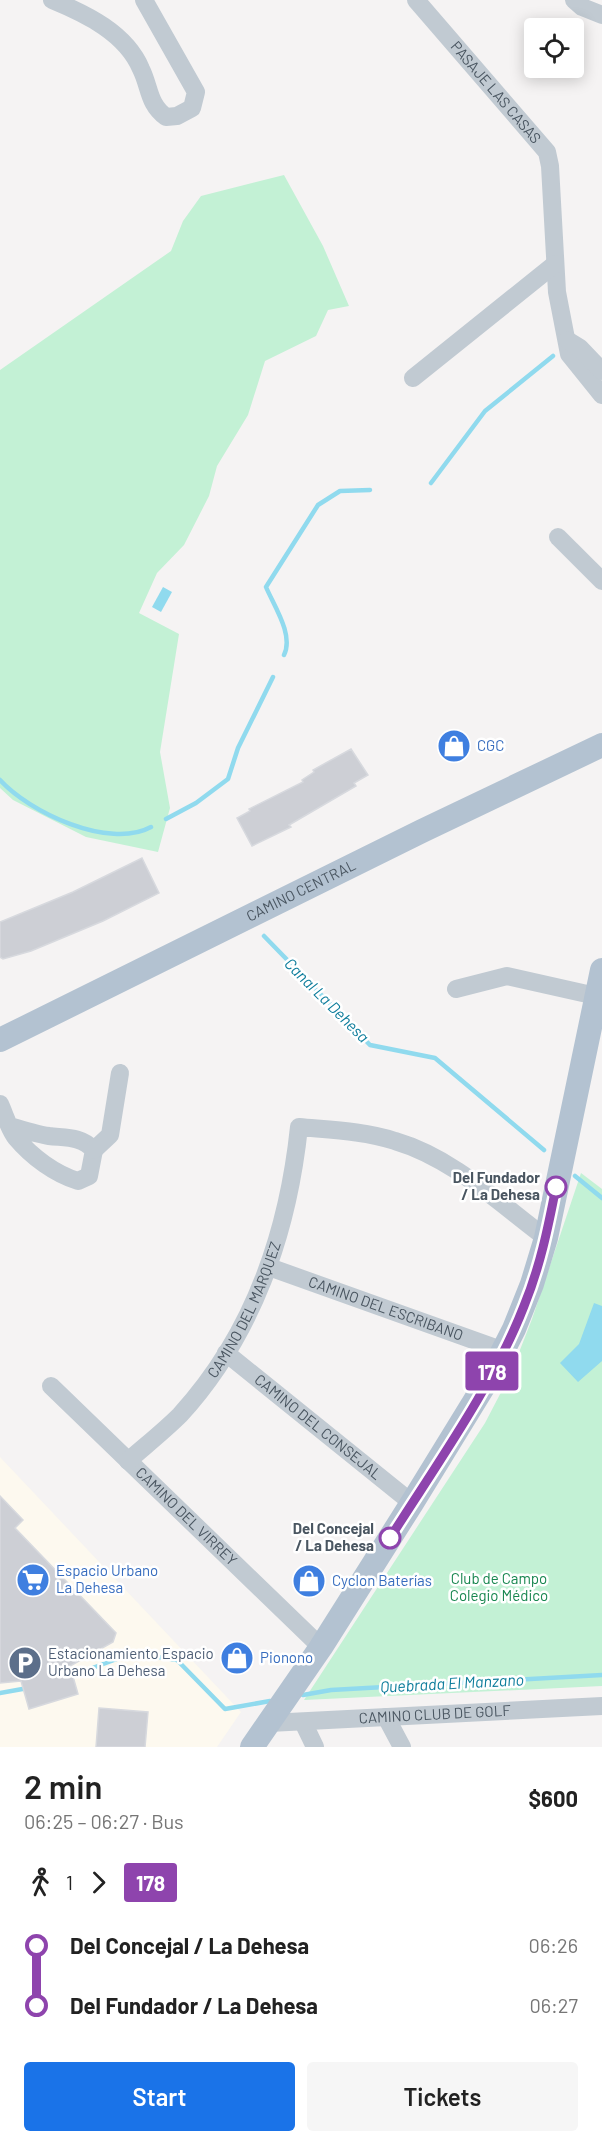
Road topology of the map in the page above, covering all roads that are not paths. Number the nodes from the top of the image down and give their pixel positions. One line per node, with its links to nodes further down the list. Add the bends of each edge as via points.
1 (52, 0): 2 (street, via 86,15 118,38 141,68 157,111 166,117 177,116 192,108 195,92)
2 (144, 0)
3 (416, 0): 6 (street, PASAJE LAS CASAS, via 547,152)
4 (574, 0): 5 (street)
5 (602, 15)
6 (555, 264): 7 (street, PASAJE LAS CASAS, via 559,310); 9 (street)
7 (567, 340): 8 (street); 10 (street, PASAJE LAS CASAS, via 569,354)
8 (602, 371)
9 (413, 378)
10 (602, 395)
11 (558, 537): 12 (street)
12 (602, 581)
13 (602, 745): 17 (main road, CAMINO CENTRAL)
14 (602, 969): 16 (main road)
15 (456, 989): 16 (street, via 507,976)
16 (596, 996): 22 (main road)
17 (0, 1040)
18 (120, 1073): 21 (street, via 110,1136)
19 (0, 1104): 20 (street)
20 (10, 1126): 21 (street, via 47,1136 75,1138); 21 (street, via 16,1138 44,1164 78,1181 89,1176)
21 (94, 1150)
22 (546, 1238): 23 (street, CAMINO DEL MARQUEZ, via 458,1170 417,1148 355,1131 299,1127 291,1189); 24 (main road, via 524,1307)
23 (269, 1267): 24 (street, CAMINO DEL ESCRIBANO); 25 (street, CAMINO DEL MARQUEZ)
24 (504, 1351): 28 (main road)
25 (226, 1353): 27 (street, CAMINO DEL MARQUEZ, via 179,1416); 28 (street, CAMINO DEL CONSEJAL)
26 (51, 1386): 27 (street, CAMINO DEL VIRREY)
27 (128, 1461): 29 (street, CAMINO DEL VIRREY)
28 (412, 1503): 29 (main road)
29 (321, 1647): 33 (main road)
30 (602, 1706): 31 (street, CAMINO CLUB DE GOLF)
31 (386, 1717): 32 (street, CAMINO CLUB DE GOLF); 36 (street)
32 (303, 1722): 33 (street, CAMINO CLUB DE GOLF); 35 (street)
33 (269, 1723): 34 (main road)
34 (252, 1747)
35 (315, 1747)
36 (402, 1747)

